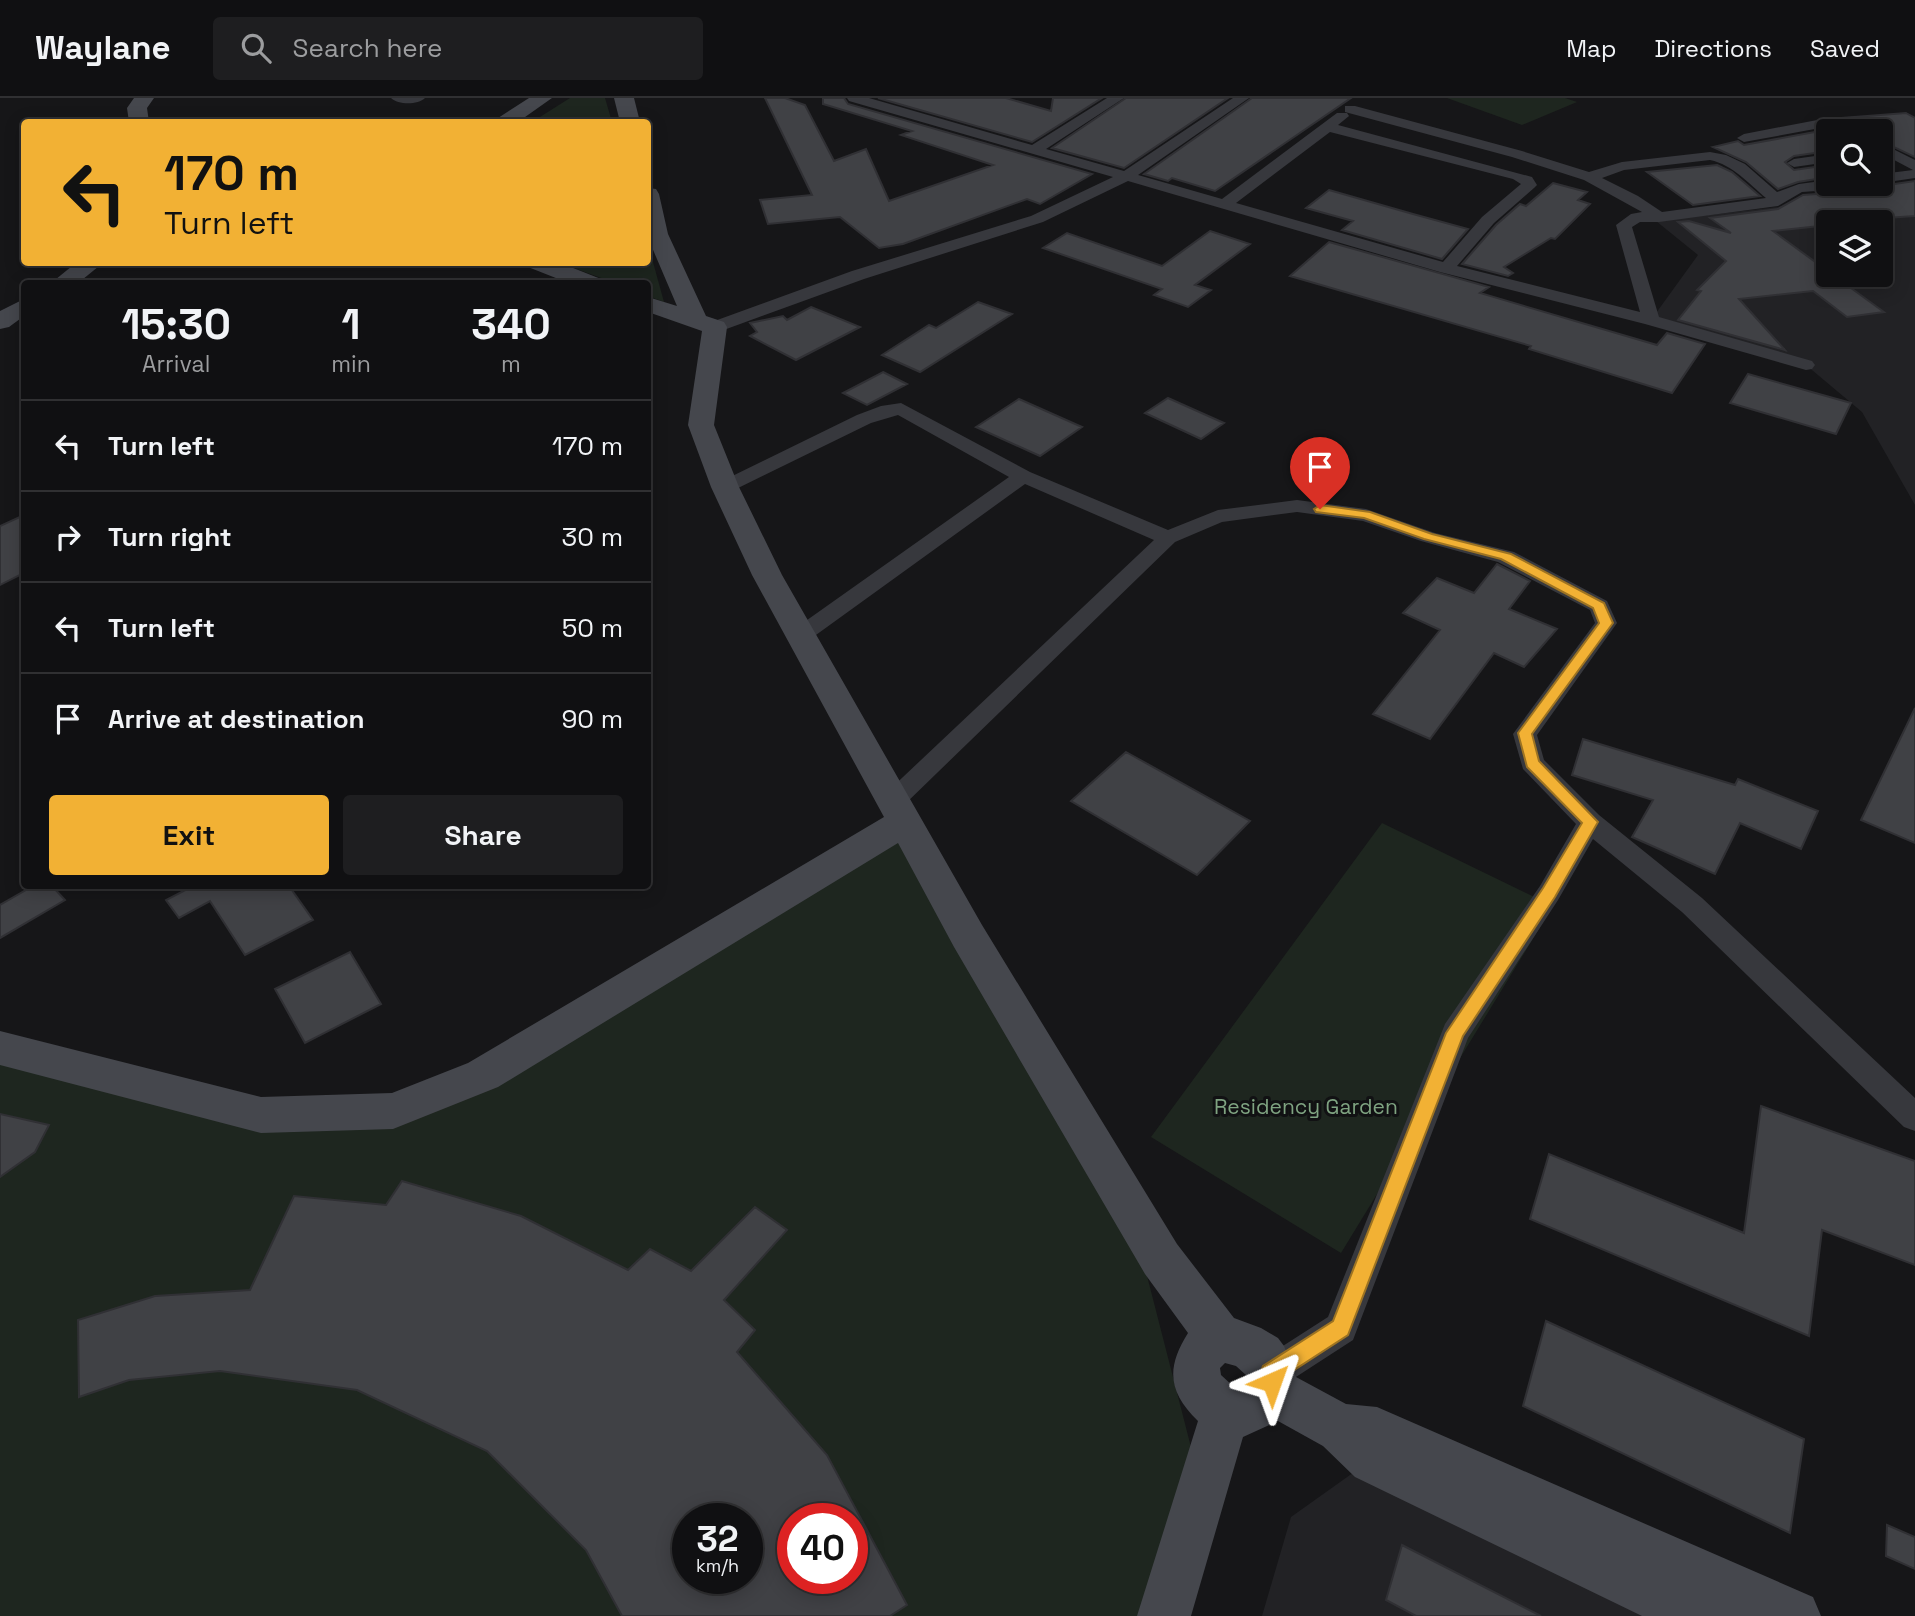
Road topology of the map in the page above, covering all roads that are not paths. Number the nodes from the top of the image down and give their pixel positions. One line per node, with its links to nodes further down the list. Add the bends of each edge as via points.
1 (144, 98): 10 (street, via 137,108)
2 (398, 98): 3 (street)
3 (418, 98)
4 (542, 98): 11 (street)
5 (624, 98): 12 (street)
6 (855, 98): 18 (street)
7 (1117, 98): 18 (street)
8 (1242, 98): 24 (street)
9 (1355, 102): 14 (street); 25 (street)
10 (138, 119)
11 (510, 119)
12 (628, 119)
13 (1816, 124): 15 (street)
14 (1328, 127): 29 (street); 34 (street, via 1527,180 1529,186 1488,220)
15 (1744, 138)
16 (1915, 147): 17 (street)
17 (1893, 148)
18 (1034, 150): 24 (street)
19 (1893, 154): 22 (street)
20 (1816, 160): 21 (street)
21 (1794, 163)
22 (1915, 166)
23 (1915, 174): 26 (street)
24 (1127, 176): 29 (street); 41 (street, via 1037,219)
25 (1589, 177): 28 (street, via 1622,166 1710,156 1740,167); 31 (street)
26 (1893, 177)
27 (1816, 187): 28 (street, via 1796,189)
28 (1777, 201): 31 (street)
29 (1225, 204): 34 (street)
30 (651, 207): 41 (street, via 657,234)
31 (1659, 217): 39 (street, via 1637,217 1624,225)
32 (87, 266): 35 (street)
33 (546, 266): 36 (street)
34 (1446, 268): 39 (street)
35 (67, 280)
36 (583, 280)
37 (651, 305): 41 (street)
38 (21, 308): 40 (street)
39 (1651, 320): 42 (street)
40 (0, 322)
41 (706, 324): 44 (street, via 701,425)
42 (1806, 365)
43 (1023, 476): 44 (street, via 901,409 864,419); 45 (street); 46 (street)
44 (725, 487): 46 (street)
45 (1168, 538): 47 (street); 48 (street, via 1218,516 1297,506 1366,515 1428,537 1506,556 1599,606 1606,623 1525,733 1532,763)
46 (801, 635): 47 (street)
47 (900, 810): 49 (street, via 483,1075 393,1111 261,1115); 51 (street, via 968,936 1161,1259)
48 (1590, 822): 50 (street, via 1692,905); 52 (street, via 1549,893 1455,1033 1341,1328)
49 (0, 1048)
50 (1915, 1118)
51 (1223, 1341): 52 (street, via 1248,1345 1266,1362); 52 (street, via 1203,1351 1196,1373 1205,1396)
52 (1255, 1391): 53 (street); 54 (street)
53 (1341, 1428): 55 (street, via 1373,1459); 56 (street, via 1377,1432)
54 (1164, 1616)
55 (1701, 1616)
56 (1794, 1616)

